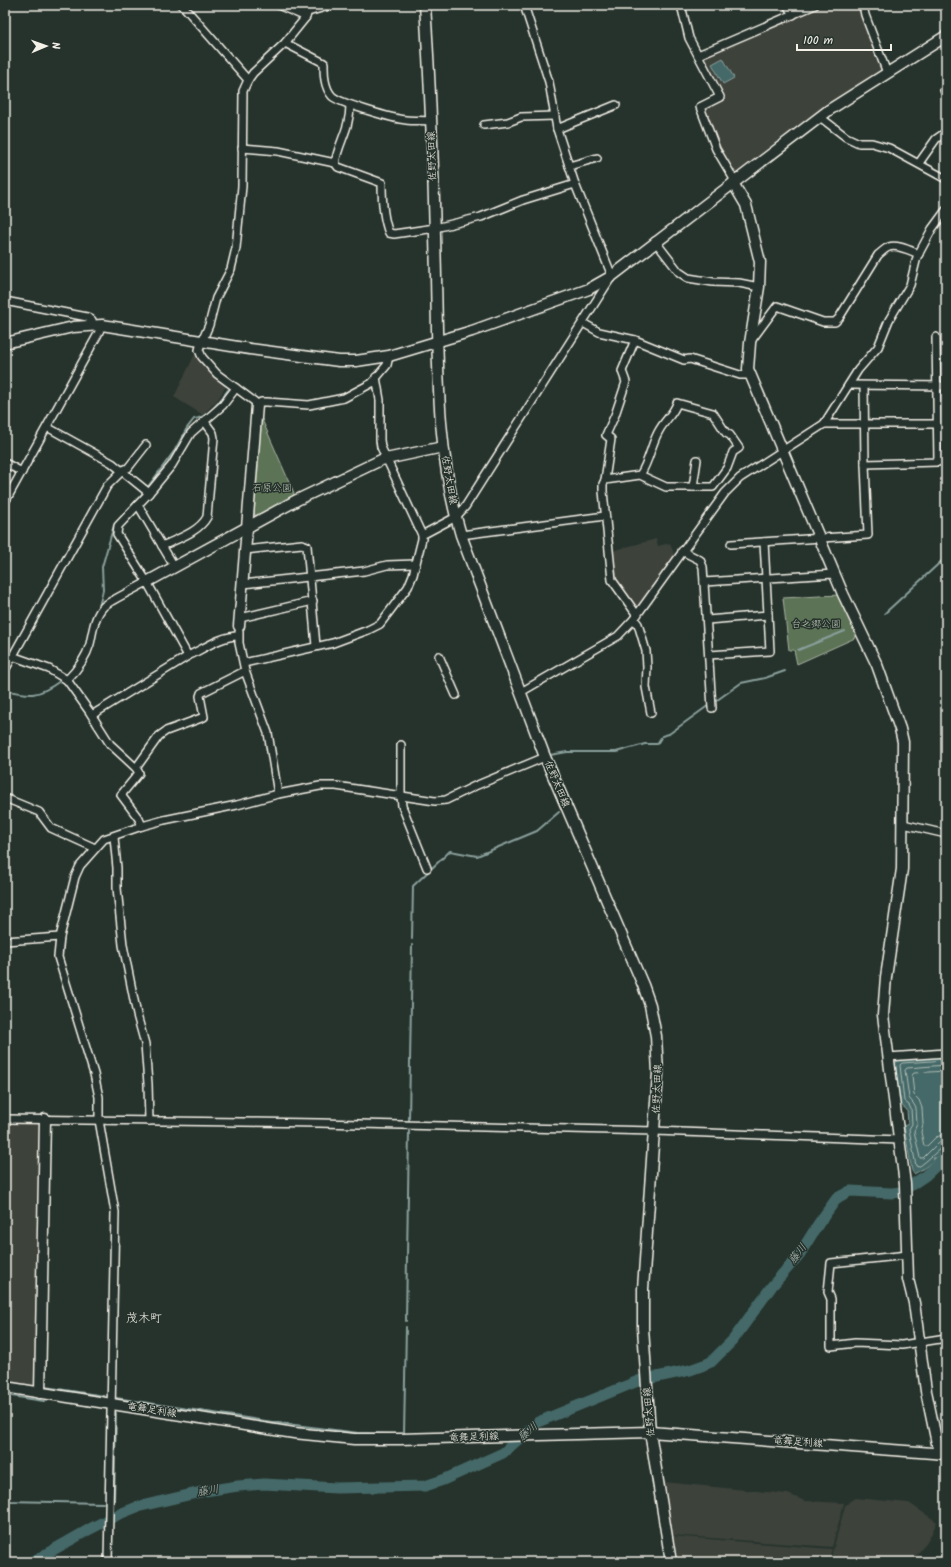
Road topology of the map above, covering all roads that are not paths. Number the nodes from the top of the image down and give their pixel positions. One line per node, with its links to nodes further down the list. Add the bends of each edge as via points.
1 (278, 5): 10 (street)
2 (332, 5): 10 (street)
3 (425, 5): 21 (street, 佐野太田線)
4 (524, 5): 19 (street, via 549,82)
5 (681, 5): 14 (street, via 689,38)
6 (787, 5): 11 (street)
7 (815, 5): 11 (street)
8 (863, 5): 15 (street)
9 (184, 6): 16 (street)
10 (308, 11): 13 (street)
11 (793, 16): 14 (street)
12 (946, 36): 15 (street)
13 (285, 43): 16 (street); 18 (street, via 324,63 328,91 336,99)
14 (698, 55): 31 (street, via 720,97 700,108 716,149)
15 (887, 73): 20 (street)
16 (248, 80): 25 (street, via 242,95)
17 (616, 105): 23 (street)
18 (350, 106): 21 (street, via 404,120); 27 (street, via 350,118)
19 (555, 116): 22 (street, via 521,117 508,122); 23 (street)
20 (820, 117): 28 (street, via 846,137 859,143 883,145); 31 (street)
21 (431, 121): 34 (street, 佐野太田線)
22 (484, 125)
23 (557, 130): 29 (street)
24 (946, 132): 28 (street, via 936,139)
25 (242, 148): 27 (street, via 278,150); 44 (street, via 242,186 235,254 231,268 218,291)
26 (597, 158): 29 (street)
27 (335, 163): 34 (street, via 338,167 382,183 389,233)
28 (919, 163): 30 (street)
29 (569, 166): 32 (street)
30 (946, 178)
31 (734, 182): 35 (street); 38 (street, via 748,212 760,262)
32 (575, 184): 34 (street, via 523,200 481,217); 37 (street)
33 (946, 210): 36 (street)
34 (435, 228): 45 (street, 佐野太田線)
35 (655, 241): 37 (street); 38 (street, via 679,272 688,278)
36 (919, 254): 46 (street, via 894,246 884,250 878,255 840,318 835,322 823,322 776,306); 51 (street, via 910,285 889,320 878,346)
37 (612, 276): 40 (street); 45 (street, via 589,289)
38 (759, 287): 46 (street)
39 (5, 301): 41 (street, via 87,317)
40 (583, 323): 43 (street, via 599,332); 79 (street, via 465,507)
41 (98, 325): 44 (street); 47 (street, via 74,327); 61 (street, via 98,334)
42 (936, 337): 53 (street)
43 (635, 340): 49 (street, via 684,360 690,359 740,375); 72 (street, via 622,371 626,382 606,435 611,439)
44 (202, 341): 48 (street, via 339,361); 55 (street, via 199,350 202,358 217,374)
45 (438, 341): 48 (street); 63 (street, 佐野太田線)
46 (750, 343): 49 (street)
47 (5, 344)
48 (389, 356): 50 (street, via 387,365)
49 (750, 375): 64 (street)
50 (376, 377): 56 (street, via 368,386 344,398 309,405 267,402); 65 (street, via 380,400 380,440)
51 (849, 385): 52 (street); 58 (street)
52 (864, 386): 53 (street); 60 (street)
53 (937, 386): 54 (street); 59 (street)
54 (946, 386)
55 (236, 388): 56 (street); 57 (street)
56 (257, 405): 81 (street)
57 (205, 422): 75 (street, via 191,433 172,465); 87 (street, via 214,438 207,517 205,522 193,531)
58 (824, 424): 60 (street); 64 (street)
59 (937, 424): 60 (street); 68 (street, via 938,462)
60 (864, 425): 68 (street)
61 (47, 427): 69 (street); 70 (street)
62 (146, 445): 69 (street, via 128,468)
63 (443, 447): 65 (street); 79 (street, 佐野太田線)
64 (783, 452): 76 (street, via 740,478); 84 (street)
65 (387, 458): 81 (street); 82 (street)
66 (697, 460): 74 (street)
67 (5, 463): 70 (street)
68 (865, 464): 84 (street, via 868,535)
69 (123, 470): 75 (street); 105 (street, via 107,486)
70 (22, 472): 77 (street)
71 (640, 474): 72 (street); 73 (street, via 646,466 659,430 677,403 713,413 739,448 733,452 727,468); 74 (street, via 666,487)
72 (605, 480): 80 (street)
73 (715, 484): 74 (street, via 713,487); 76 (street)
74 (693, 487)
75 (149, 493): 78 (street)
76 (725, 493): 89 (street)
77 (5, 502)
78 (138, 506): 87 (street); 95 (street, via 118,526 116,534)
79 (456, 516): 82 (street); 83 (street, 佐野太田線)
80 (605, 516): 83 (street); 100 (street, via 612,580)
81 (247, 526): 88 (street); 91 (street)
82 (422, 535): 90 (street)
83 (461, 535): 111 (street, 佐野太田線)
84 (819, 538): 85 (street); 92 (street)
85 (764, 542): 86 (street); 94 (street)
86 (731, 544)
87 (162, 546): 91 (street)
88 (245, 550): 93 (street, via 305,544 308,548); 97 (street)
89 (682, 552): 96 (street, via 700,560); 100 (street)
90 (416, 564): 93 (street, via 387,565 370,570); 103 (street, via 408,587 380,624 333,643)
91 (174, 566): 95 (street)
92 (834, 574): 94 (street); 122 (street, via 877,665 900,729 903,742)
93 (310, 577): 97 (street); 98 (street)
94 (766, 579): 96 (street); 99 (street)
95 (147, 582): 106 (street); 110 (street, via 104,606 93,628 87,652)
96 (704, 582): 101 (street)
97 (243, 584): 102 (street)
98 (313, 602): 102 (street); 103 (street)
99 (768, 615): 101 (street); 104 (street, via 770,651)
100 (636, 617): 111 (street, via 618,636); 114 (street, via 646,651 646,687)
101 (706, 620): 104 (street)
102 (239, 626): 106 (street, via 232,636); 108 (street)
103 (316, 646): 108 (street)
104 (709, 655): 113 (street)
105 (12, 656): 109 (street); 110 (street, via 49,669)
106 (188, 656): 115 (street)
107 (439, 656): 112 (street)
108 (245, 667): 118 (street, via 201,693 204,717 159,736); 119 (street, via 268,733)
109 (5, 670)
110 (67, 680): 115 (street)
111 (521, 692): 117 (street, 佐野太田線)
112 (456, 696)
113 (712, 705)
114 (651, 713)
115 (92, 715): 118 (street, via 110,744)
116 (401, 745): 120 (street)
117 (545, 757): 120 (street, via 446,800); 136 (street, 佐野太田線, via 627,945 650,1005 658,1062)
118 (136, 768): 123 (street, via 139,773 120,795)
119 (278, 794): 120 (street, via 320,786 336,786); 123 (street)
120 (401, 796): 127 (street, via 402,806)
121 (5, 798): 126 (street, via 39,812 51,828)
122 (903, 824): 124 (street); 131 (street, via 900,889 886,977 883,1015)
123 (142, 826): 125 (street)
124 (946, 834)
125 (114, 836): 126 (street, via 104,839); 135 (street, via 123,945 145,1044)
126 (95, 848): 128 (street, via 80,866 75,877)
127 (427, 868)
128 (60, 937): 129 (street); 134 (street, via 58,957 94,1074 99,1097)
129 (5, 940)
130 (946, 1053): 131 (street)
131 (888, 1057): 137 (street)
132 (5, 1119): 133 (street)
133 (45, 1119): 134 (street); 142 (street)
134 (99, 1120): 135 (street); 143 (street, via 115,1212)
135 (149, 1121): 136 (street)
136 (655, 1131): 137 (street); 144 (street, 佐野太田線, via 643,1289)
137 (900, 1140): 138 (street, via 906,1186)
138 (908, 1255): 140 (street, via 908,1280); 140 (street, via 831,1263 828,1292 831,1299 831,1346 855,1343)
139 (946, 1338): 140 (street)
140 (920, 1343): 145 (street, via 926,1391)
141 (5, 1387): 142 (street, 竜舞足利線)
142 (40, 1393): 143 (street, 竜舞足利線)
143 (112, 1404): 144 (street, 竜舞足利線, via 294,1434 336,1438 400,1439); 146 (street)
144 (650, 1432): 145 (street, 竜舞足利線); 147 (street, 佐野太田線)
145 (944, 1456)
146 (108, 1562)
147 (671, 1562)

